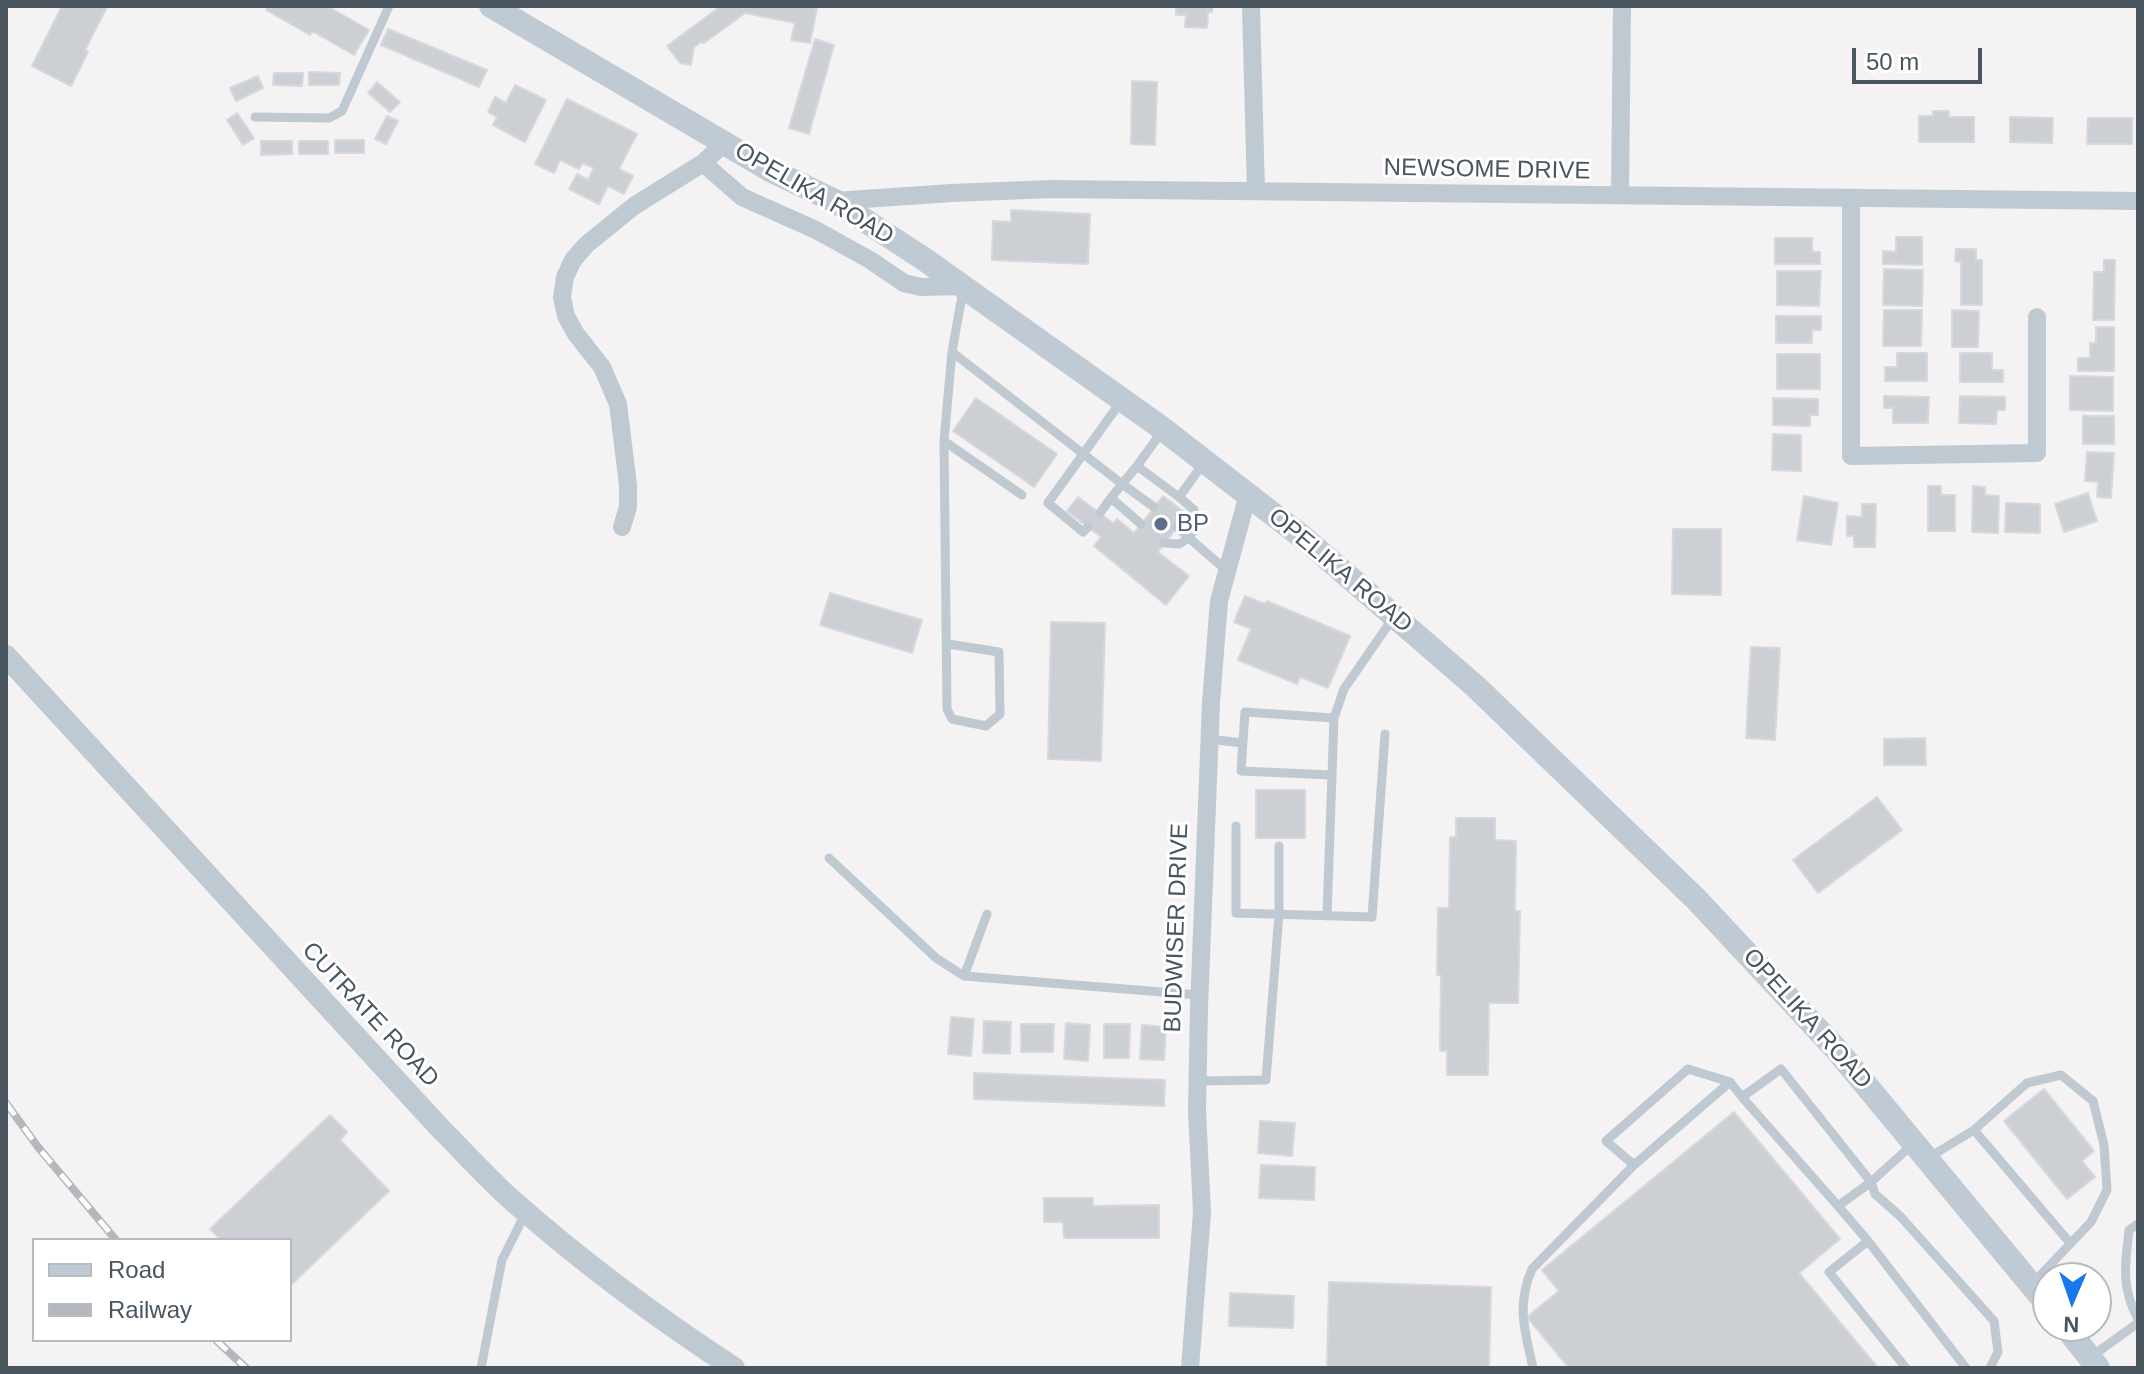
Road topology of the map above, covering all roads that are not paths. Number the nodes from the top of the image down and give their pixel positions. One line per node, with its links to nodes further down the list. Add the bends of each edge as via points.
1 (491, 6): 6 (main road, OPELIKA ROAD)
2 (1251, 6): 8 (street)
3 (1622, 6): 9 (street)
4 (388, 7): 5 (lane, via 342,111 329,118)
5 (255, 117)
6 (725, 142): 7 (street); 11 (main road, OPELIKA ROAD)
7 (703, 163): 13 (street, via 742,197 816,230 904,283); 30 (street, via 598,235 573,260 565,277 566,316 602,367 618,404 628,485)
8 (1256, 191): 9 (street, NEWSOME DRIVE); 11 (street, NEWSOME DRIVE, via 1052,189)
9 (1620, 195): 10 (street, NEWSOME DRIVE)
10 (1851, 199): 12 (street, NEWSOME DRIVE); 14 (street, via 1851,456 2037,453)
11 (835, 201): 13 (main road, OPELIKA ROAD)
12 (2138, 201)
13 (963, 286): 15 (lane); 16 (main road, OPELIKA ROAD)
14 (2037, 317)
15 (952, 352): 18 (lane); 19 (lane)
16 (1122, 400): 17 (main road, OPELIKA ROAD); 19 (lane)
17 (1164, 430): 20 (main road, OPELIKA ROAD); 21 (lane)
18 (944, 441): 24 (lane); 37 (lane)
19 (1084, 454): 22 (lane); 31 (lane, via 1048,503 1083,532)
20 (1205, 461): 23 (main road, OPELIKA ROAD); 25 (lane)
21 (1137, 466): 22 (lane); 25 (lane)
22 (1122, 484): 26 (lane); 27 (lane)
23 (1248, 494): 35 (street, BUDWISER DRIVE); 36 (main road, OPELIKA ROAD)
24 (1022, 495)
25 (1179, 497): 33 (lane, via 1194,510 1195,528)
26 (1111, 498): 28 (lane); 29 (lane)
27 (1154, 507)
28 (1100, 513)
29 (1141, 524)
30 (622, 527)
31 (1088, 527)
32 (1177, 527): 33 (lane)
33 (1189, 538): 34 (lane); 35 (lane)
34 (1164, 543)
35 (1226, 570): 41 (street, BUDWISER DRIVE)
36 (1394, 616): 39 (lane, via 1344,689); 56 (main road, OPELIKA ROAD, via 1475,686 1696,899)
37 (948, 644): 37 (lane, via 947,709 952,719 986,726 1000,714 999,652)
38 (6, 656): 60 (street, CUTRATE ROAD, via 428,1116)
39 (1334, 718): 42 (lane, via 1245,712); 43 (lane)
40 (1385, 734): 49 (lane, via 1372,917)
41 (1209, 739): 42 (lane); 51 (street, BUDWISER DRIVE)
42 (1242, 743): 43 (lane, via 1241,771)
43 (1332, 775): 49 (lane)
44 (1236, 826): 48 (lane, via 1236,913)
45 (1279, 846): 48 (lane)
46 (829, 858): 50 (lane, via 936,958)
47 (987, 914): 50 (lane)
48 (1279, 914): 49 (lane); 52 (lane, via 1266,1080)
49 (1327, 916)
50 (964, 976): 51 (lane)
51 (1199, 995): 52 (street, BUDWISER DRIVE)
52 (1198, 1081): 71 (street, BUDWISER DRIVE, via 1202,1212)
53 (1730, 1082): 54 (lane); 57 (lane); 57 (lane, via 1688,1069 1606,1141)
54 (1742, 1097): 58 (lane, via 1781,1069); 59 (lane)
55 (1974, 1130): 56 (lane); 63 (lane); 63 (lane, via 2027,1083 2061,1075 2093,1101 2104,1145 2107,1190 2091,1222)
56 (1922, 1150): 58 (lane); 65 (main road, OPELIKA ROAD)
57 (1634, 1165): 72 (lane, via 1532,1269 1523,1290 1522,1317)
58 (1871, 1182): 59 (lane); 75 (lane, via 1875,1194 1994,1321 1998,1352)
59 (1838, 1206): 62 (lane)
60 (526, 1212): 69 (lane, via 502,1260); 70 (street, CUTRATE ROAD, via 660,1319)
61 (2138, 1224): 66 (lane, via 2129,1230 2125,1270 2128,1301)
62 (1868, 1241): 73 (lane, via 1829,1272); 74 (lane)
63 (2070, 1243): 64 (lane)
64 (2053, 1262)
65 (2032, 1285)
66 (2138, 1321): 68 (lane)
67 (2078, 1342): 68 (main road)
68 (2094, 1363)
69 (481, 1368)
70 (734, 1368)
71 (1190, 1368)
72 (1533, 1368)
73 (1906, 1368)
74 (1966, 1368)
75 (1990, 1368)

